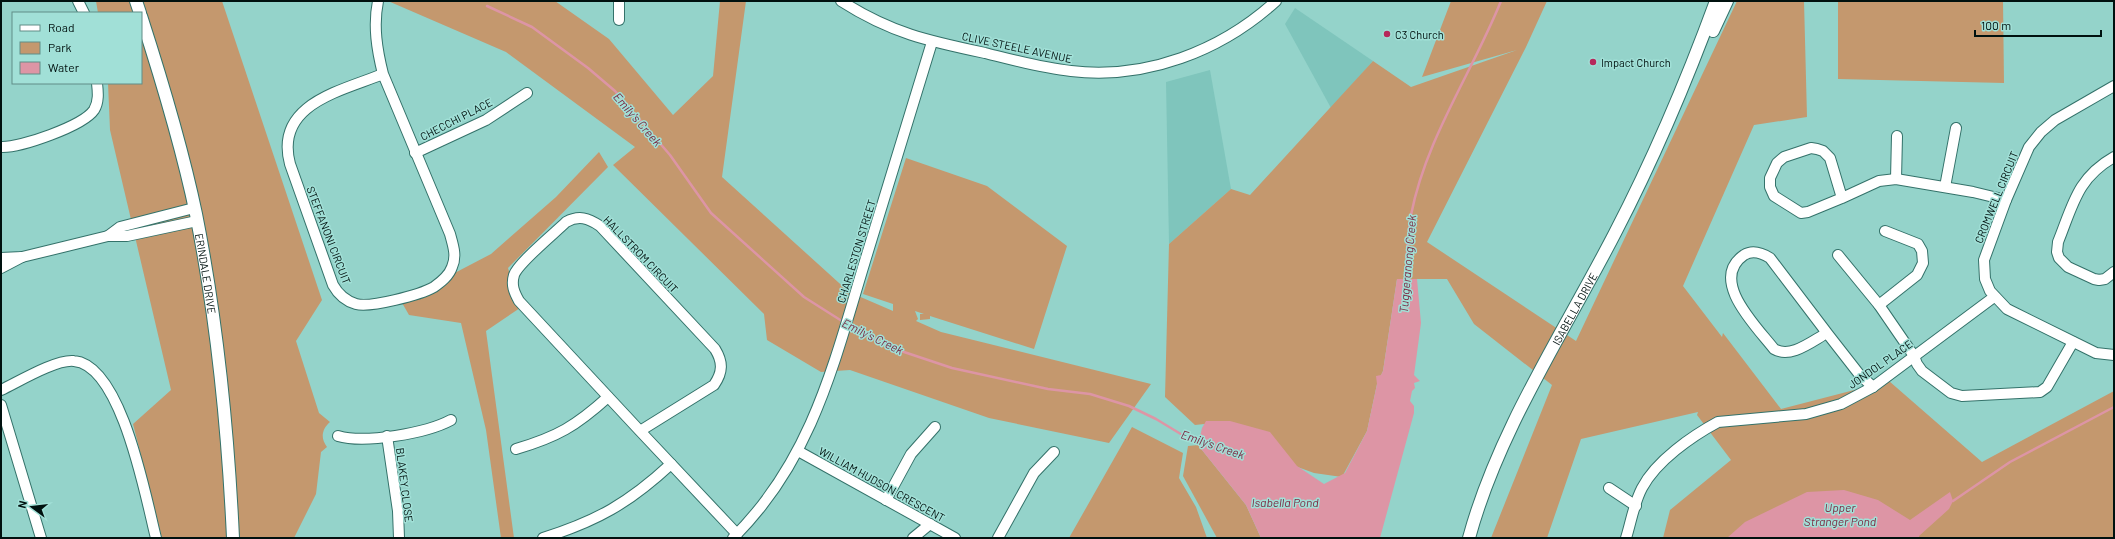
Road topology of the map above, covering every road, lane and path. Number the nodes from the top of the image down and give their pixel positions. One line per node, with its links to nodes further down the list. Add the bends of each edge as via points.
1 (78, 1): 9 (street)
2 (136, 1): 10 (main road)
3 (378, 1): 14 (street, STEFFANONI CIRCUIT, via 375,22 377,50)
4 (619, 1): 12 (street)
5 (841, 1): 13 (street, CLIVE STEELE AVENUE, via 885,26)
6 (1276, 1): 13 (street, CLIVE STEELE AVENUE, via 1234,34 1208,48 1165,63 1118,72 1057,69)
7 (1716, 1): 15 (main road, ISABELLA DRIVE)
8 (1727, 1): 15 (main road, ISABELLA DRIVE)
9 (84, 12)
10 (140, 12)
11 (142, 19): 28 (main road, ERINDALE DRIVE, via 159,71)
12 (619, 20)
13 (932, 42): 53 (street, CHARLESTON STREET, via 842,336 815,417)
14 (383, 74): 22 (street, STEFFANONI CIRCUIT); 22 (street, STEFFANONI CIRCUIT, via 318,100 306,108 292,124 288,137 290,164 328,271 335,289 346,300 364,305 377,304 433,287 450,271 455,250)
15 (1686, 81): 69 (main road, ISABELLA DRIVE, via 1648,169 1501,451)
16 (97, 84): 21 (street, via 96,105 87,117 78,123 28,143)
17 (2114, 86): 27 (street, CROMWELL CIRCUIT, via 2056,120 2041,132 2029,147)
18 (527, 93): 22 (street, CHECCHI PLACE, via 486,120)
19 (1956, 128): 25 (street)
20 (1897, 136): 24 (street)
21 (1, 147)
22 (415, 153)
23 (2114, 157): 36 (street, via 2090,174 2081,187 2058,242 2057,252 2062,263 2094,279 2105,279)
24 (1896, 179): 25 (street); 26 (street, via 1879,181)
25 (1945, 187): 27 (street)
26 (1842, 198): 26 (street, via 1830,158 1817,149 1811,148 1784,157 1777,163 1770,178 1774,196 1801,213)
27 (2006, 200): 37 (street, CROMWELL CIRCUIT, via 1984,260 1985,279)
28 (194, 208): 29 (main road, ERINDALE DRIVE); 31 (street, via 120,227)
29 (197, 221): 31 (street, via 127,236); 63 (main road, ERINDALE DRIVE, via 219,369)
30 (1885, 231): 38 (street, via 1918,244 1922,251 1923,263 1917,275)
31 (108, 236): 33 (street)
32 (1838, 255): 38 (street)
33 (22, 257): 34 (street); 35 (street)
34 (1, 258)
35 (1, 268)
36 (2114, 272)
37 (1994, 297): 40 (street, CROMWELL CIRCUIT, via 2007,309); 42 (street, JONDOL PLACE)
38 (1879, 305): 42 (street)
39 (1827, 333): 39 (street, via 1788,353 1774,349 1733,295 1730,279 1732,268 1738,259 1753,252 1770,258); 43 (street, via 1859,374)
40 (2073, 342): 41 (street, CROMWELL CIRCUIT, via 2096,353); 42 (street, via 2047,387 2035,393 1956,395 1922,370)
41 (2114, 355)
42 (1914, 356): 43 (street, JONDOL PLACE)
43 (1873, 386): 58 (street, JONDOL PLACE, via 1852,399 1818,412 1782,418 1718,422 1686,443 1654,471 1641,489)
44 (1, 390): 62 (street, via 66,361 83,363 91,367 123,415)
45 (608, 396): 49 (street, HALLSTROM CIRCUIT); 49 (street, HALLSTROM CIRCUIT, via 519,301 512,283 517,269 572,219 591,220 600,226 715,349 720,358 720,377 714,384); 52 (street, via 568,429 548,440)
46 (1, 405): 61 (street)
47 (450, 420): 51 (street, BLAKEY CLOSE, via 428,430)
48 (934, 427): 57 (street, via 911,454)
49 (640, 431): 55 (street, HALLSTROM CIRCUIT)
50 (338, 436): 51 (street, BLAKEY CLOSE, via 363,439)
51 (387, 436): 64 (street, BLAKEY CLOSE, via 398,510)
52 (516, 449)
53 (798, 451): 57 (street, WILLIAM HUDSON CRESCENT); 60 (street, CHARLESTON STREET, via 763,505)
54 (1054, 452): 68 (street, via 1034,473)
55 (671, 464): 60 (street, HALLSTROM CIRCUIT); 65 (street, via 635,495 612,510 575,528)
56 (1609, 488): 58 (street)
57 (886, 500): 59 (street, WILLIAM HUDSON CRESCENT)
58 (1636, 506): 70 (street)
59 (930, 524): 66 (street); 67 (street, WILLIAM HUDSON CRESCENT)
60 (735, 536)
61 (41, 538)
62 (156, 538)
63 (233, 538)
64 (399, 538)
65 (543, 538)
66 (913, 538)
67 (955, 538)
68 (998, 538)
69 (1469, 538)
70 (1626, 538)

